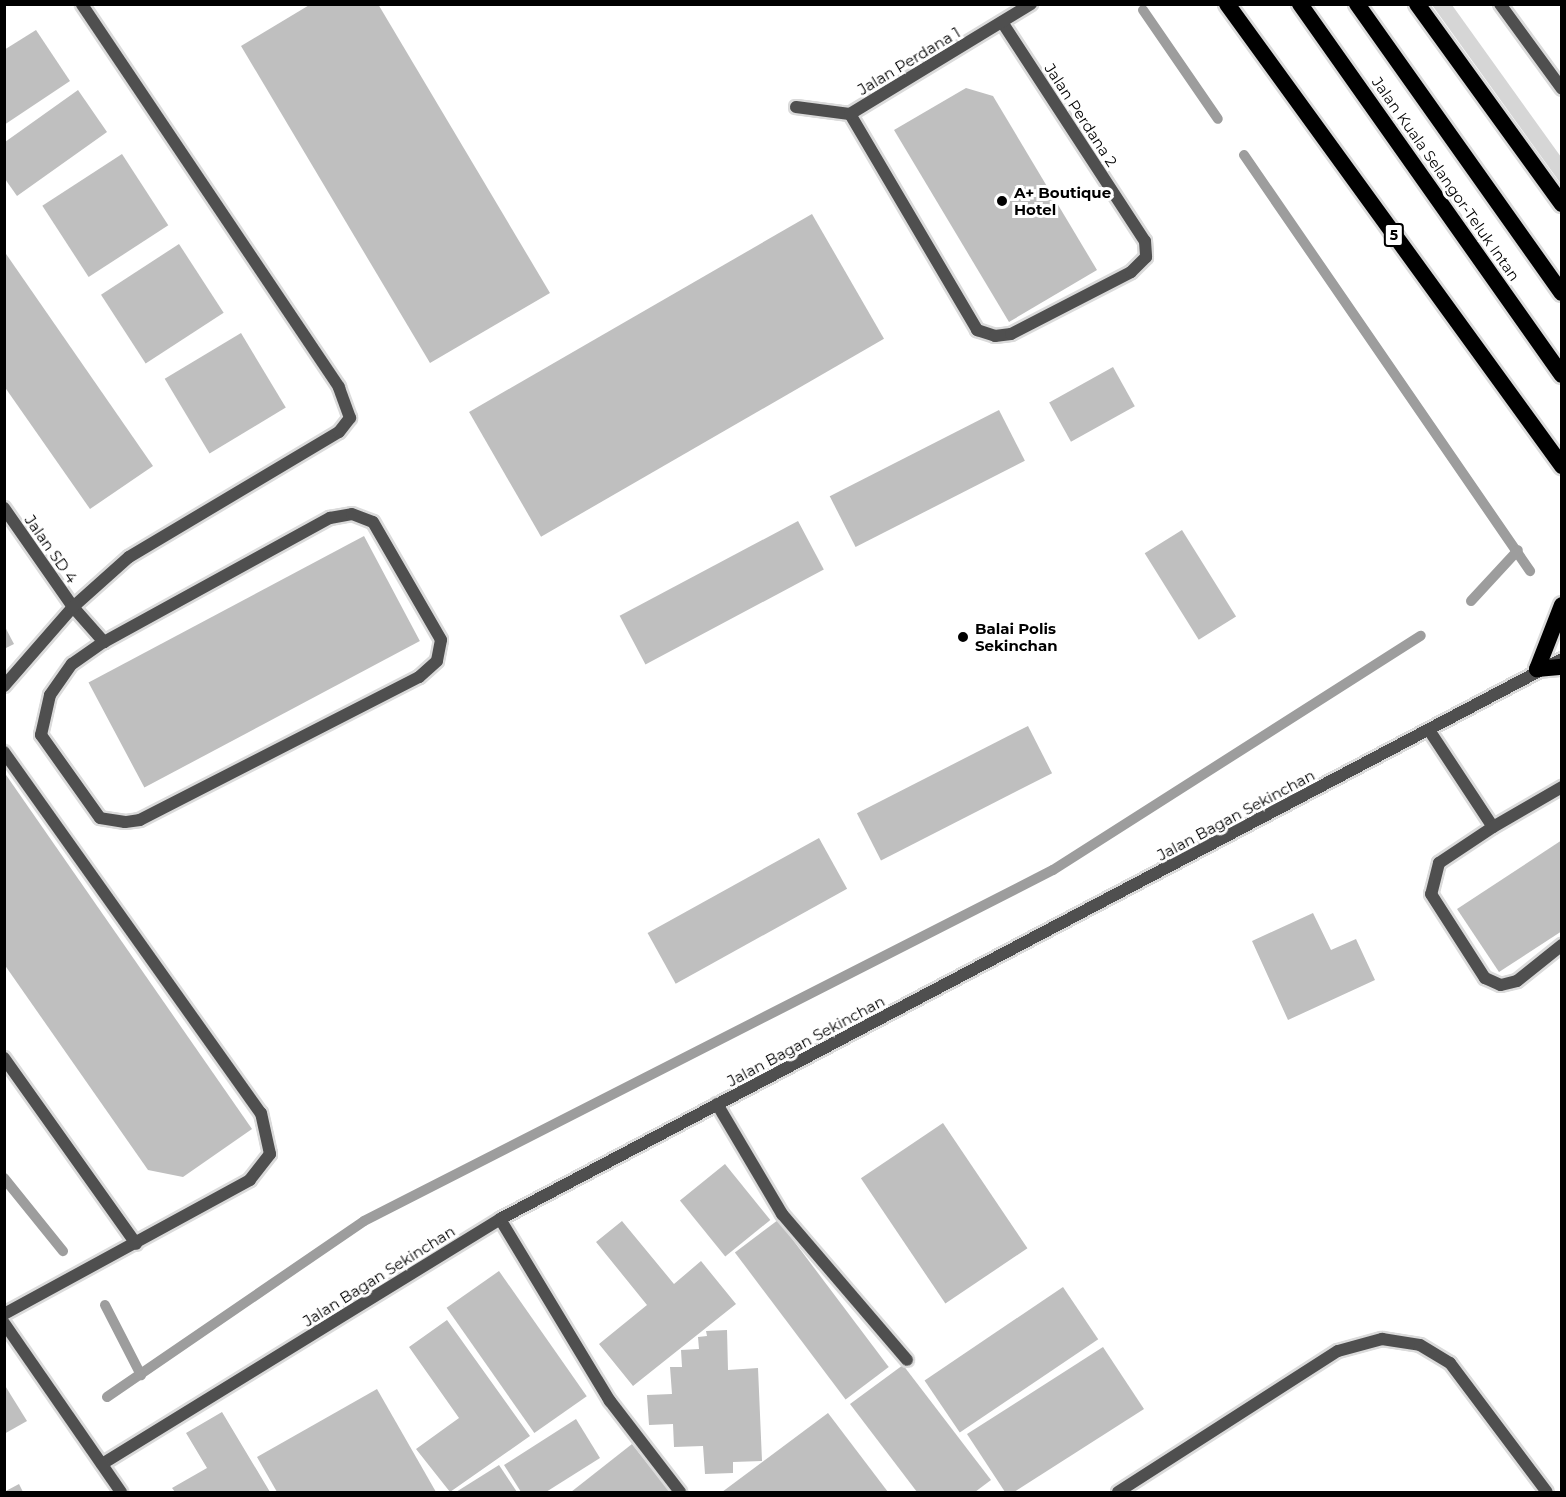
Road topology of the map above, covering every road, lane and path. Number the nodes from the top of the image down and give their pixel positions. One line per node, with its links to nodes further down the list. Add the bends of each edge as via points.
1 (82, 4): 18 (street, via 339,387 350,418 339,432 129,557)
2 (1031, 4): 8 (street, Jalan Perdana 1)
3 (1227, 4): 15 (highway, 5)
4 (1300, 4): 14 (highway, Jalan Kuala Selangor-Teluk Intan)
5 (1357, 4): 13 (highway, Jalan Kuala Selangor-Teluk Intan)
6 (1417, 4): 12 (highway)
7 (1500, 4): 9 (street)
8 (1002, 22): 11 (street, Jalan Perdana 1); 11 (street, Jalan Perdana 2, via 1144,241 1146,257 1131,272 1011,334 995,336 977,330)
9 (1562, 89)
10 (796, 107): 11 (street, Jalan Perdana 1)
11 (850, 114)
12 (1562, 204)
13 (1562, 293)
14 (1562, 375)
15 (1559, 460)
16 (4, 508): 18 (street, Jalan SD 4)
17 (1562, 605): 23 (highway)
18 (73, 607): 19 (street, Jalan SD 4); 24 (street)
19 (104, 642): 19 (street, via 72,664 50,695 40,735 100,818 125,822 140,820 420,677 437,661 441,640 373,522 352,514 330,518)
20 (1562, 648): 23 (street, Jalan Bagan Sekinchan)
21 (1562, 658): 23 (street, Jalan Bagan Sekinchan)
22 (1562, 668): 23 (highway)
23 (1537, 669): 25 (street, Jalan Bagan Sekinchan)
24 (4, 686)
25 (1429, 730): 28 (street); 31 (street, Jalan Bagan Sekinchan)
26 (4, 752): 33 (street, via 261,1113 270,1154 250,1180)
27 (1562, 787): 28 (street)
28 (1493, 827): 29 (street, via 1439,863 1431,894 1485,978 1501,985 1517,981)
29 (1562, 945)
30 (4, 1058): 33 (street)
31 (717, 1104): 32 (street, Jalan Bagan Sekinchan); 36 (street, via 782,1214)
32 (500, 1219): 37 (street, Jalan Bagan Sekinchan); 39 (street, via 610,1401)
33 (136, 1244): 34 (street)
34 (4, 1314)
35 (4, 1323): 37 (street)
36 (907, 1360)
37 (102, 1464): 38 (street)
38 (121, 1492)
39 (680, 1492)
40 (1118, 1492): 41 (street, via 1338,1351 1382,1339 1420,1345 1450,1363)
41 (1547, 1492)

